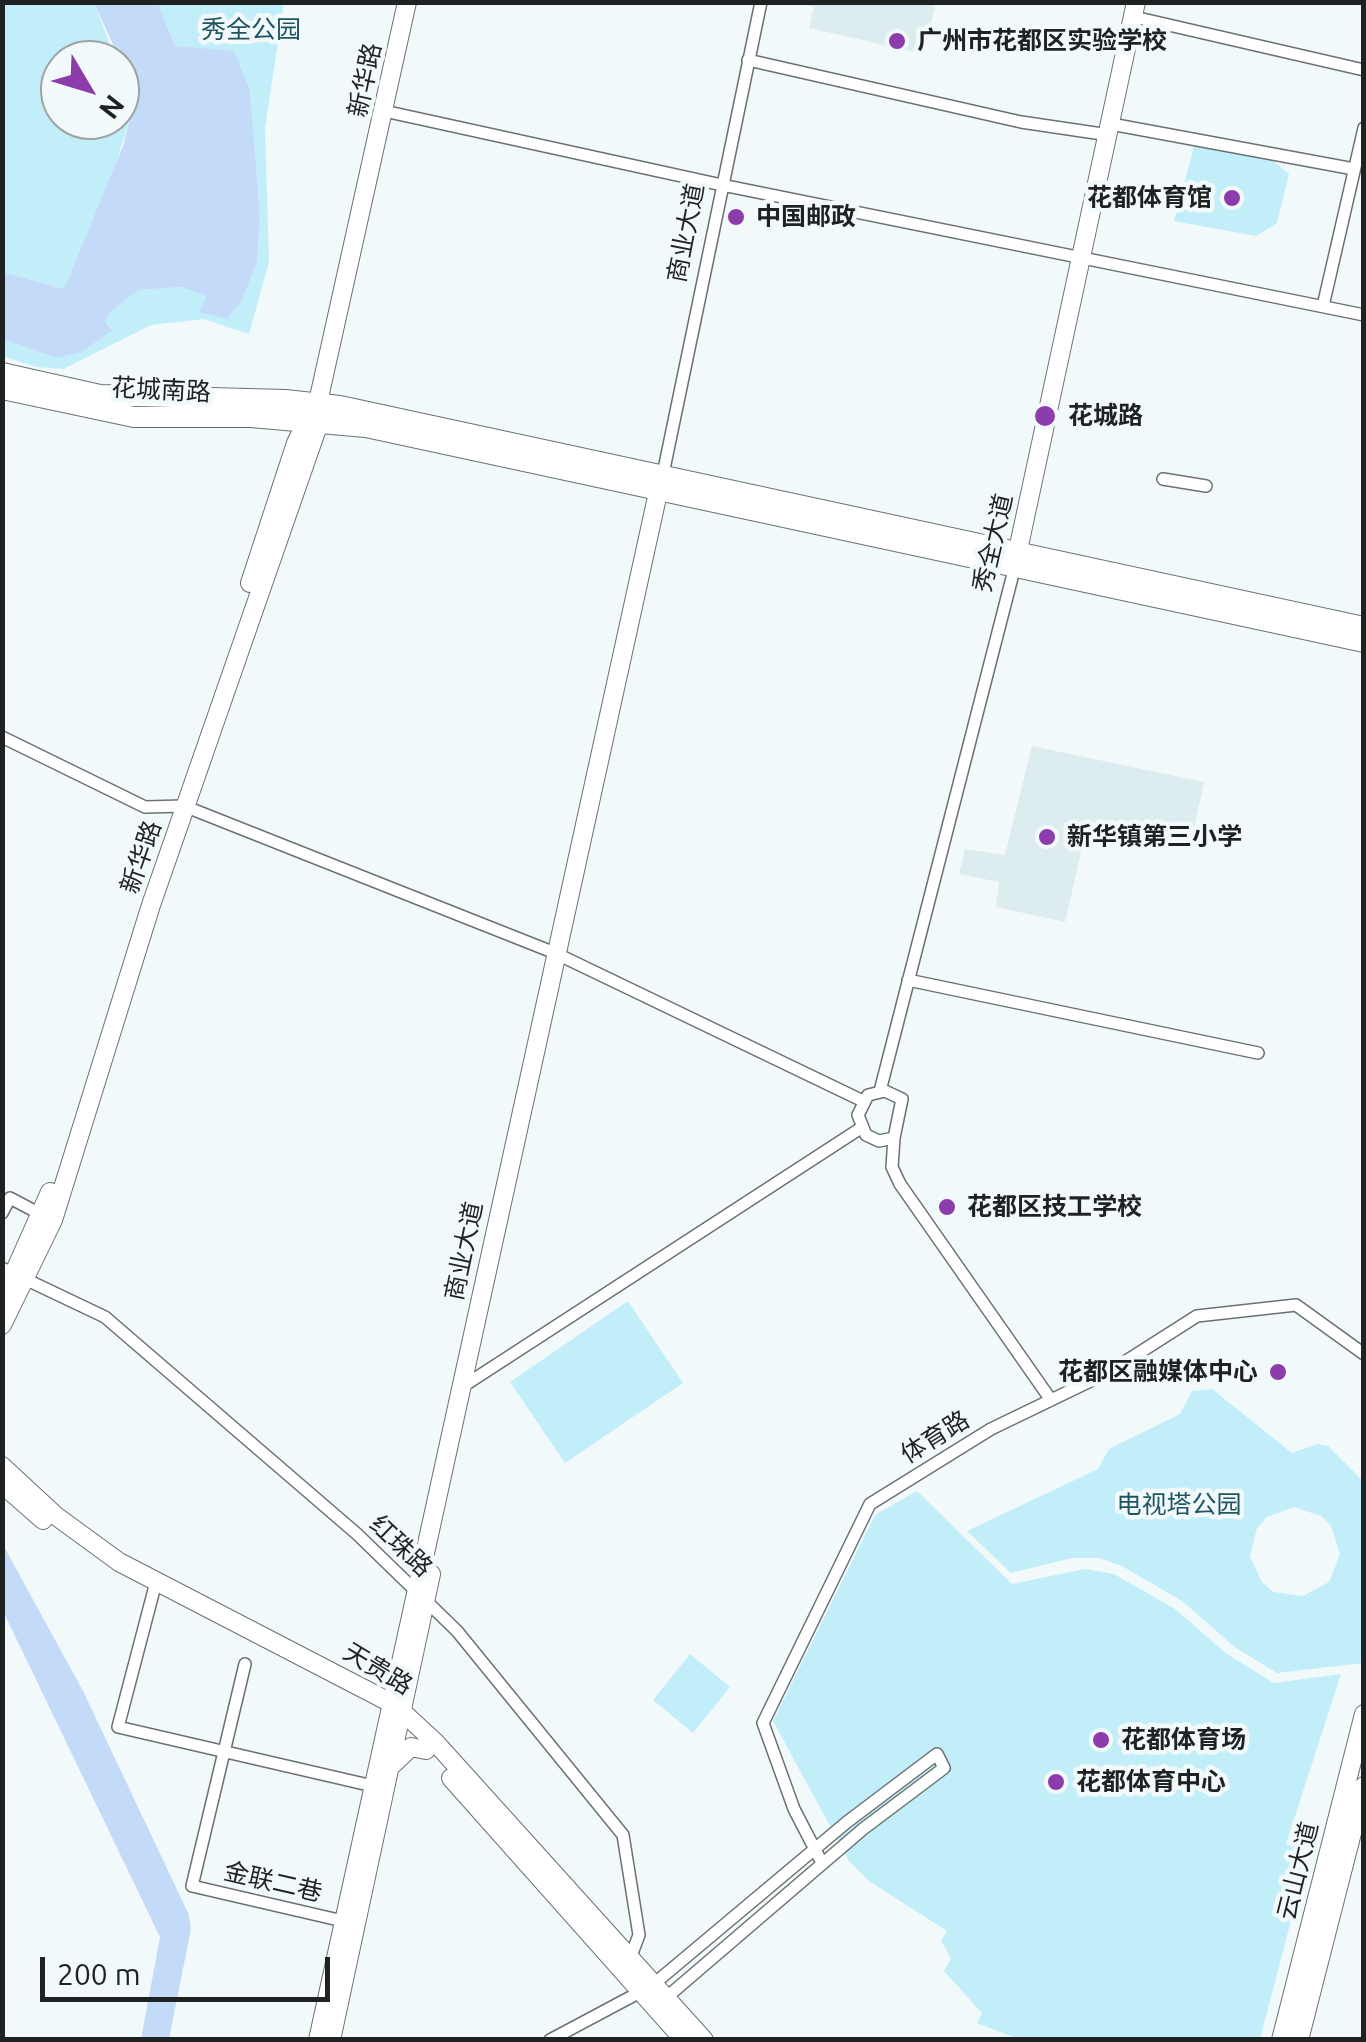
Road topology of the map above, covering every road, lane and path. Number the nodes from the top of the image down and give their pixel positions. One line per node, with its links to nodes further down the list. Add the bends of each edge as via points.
1 (407, 2): 6 (main road, 新华路)
2 (761, 2): 4 (street, 商业大道)
3 (1135, 10): 5 (street); 8 (main road, 秀全大道)
4 (748, 60): 8 (street, via 1021,122); 10 (street, 商业大道)
5 (1364, 70)
6 (384, 110): 10 (street); 16 (main road, 新华路)
7 (1364, 128): 9 (street)
8 (1110, 129): 9 (street); 11 (main road, 秀全大道)
9 (1354, 169): 12 (street)
10 (722, 185): 11 (street); 18 (street, 商业大道)
11 (1082, 258): 12 (street); 20 (main road, 秀全大道)
12 (1323, 306): 13 (street)
13 (1364, 314)
14 (2, 373): 16 (highway, 花城南路, via 57,389)
15 (2, 388): 16 (highway, 花城南路, via 134,417)
16 (315, 414): 18 (highway); 24 (main road, 新华路)
17 (1163, 479): 19 (street)
18 (662, 485): 20 (highway); 25 (main road, 商业大道)
19 (1206, 486)
20 (1016, 559): 21 (highway); 22 (highway); 26 (street, 秀全大道)
21 (1364, 627)
22 (1364, 642)
23 (2, 737): 24 (street, via 145,807)
24 (178, 807): 25 (street); 33 (main road, 新华路)
25 (560, 956): 29 (street); 38 (main road, 商业大道)
26 (908, 980): 27 (street); 28 (street, 秀全大道)
27 (1258, 1052)
28 (880, 1091): 29 (street); 31 (street, via 902,1099)
29 (863, 1101): 30 (street)
30 (861, 1128): 31 (street, via 879,1141); 38 (street)
31 (894, 1138): 39 (street, via 892,1167 900,1184)
32 (2, 1213): 33 (street, via 10,1198)
33 (47, 1217): 34 (main road, 新华路)
34 (15, 1274): 35 (main road, 新华路); 36 (main road, 新华路); 43 (street, 红珠路, via 105,1317)
35 (2, 1300)
36 (2, 1326)
37 (1364, 1354): 39 (street, 体育路, via 1296,1305 1197,1316)
38 (465, 1385): 43 (main road, 商业大道)
39 (1051, 1400): 54 (street, 体育路, via 991,1428 870,1504 763,1723)
40 (2, 1466): 42 (main road, 天贵路, via 87,1541)
41 (2, 1484): 42 (main road, 天贵路, via 81,1550)
42 (153, 1587): 46 (main road, 天贵路); 47 (main road, 天贵路); 50 (street, via 118,1727)
43 (420, 1596): 44 (main road, 商业大道); 47 (main road, 商业大道); 57 (street, 红珠路, via 623,1835 639,1935)
44 (402, 1649): 46 (main road, via 383,1675); 47 (main road, 商业大道)
45 (245, 1664): 50 (street)
46 (352, 1680): 47 (main road, 天贵路)
47 (396, 1713): 49 (main road, 天贵路); 51 (main road, 商业大道); 52 (main road, 商业大道); 57 (main road, 天贵路)
48 (1364, 1714): 64 (main road, 云山大道)
49 (426, 1750): 51 (main road, via 406,1749); 58 (main road, 天贵路)
50 (225, 1752): 52 (street); 56 (street, 金联二巷, via 192,1886)
51 (389, 1770): 60 (main road, 商业大道)
52 (373, 1786): 56 (main road, 商业大道)
53 (1364, 1786): 65 (main road, 云山大道)
54 (815, 1849): 55 (street, 体育路); 55 (street, via 937,1754 944,1768); 58 (street)
55 (822, 1863): 58 (street)
56 (344, 1921): 59 (main road, 商业大道)
57 (631, 1956): 58 (main road, 天贵路)
58 (655, 1990): 61 (street); 62 (main road, 天贵路); 63 (main road, 天贵路)
59 (318, 2040)
60 (332, 2040)
61 (550, 2040)
62 (684, 2040)
63 (704, 2040)
64 (1281, 2040)
65 (1299, 2040)

